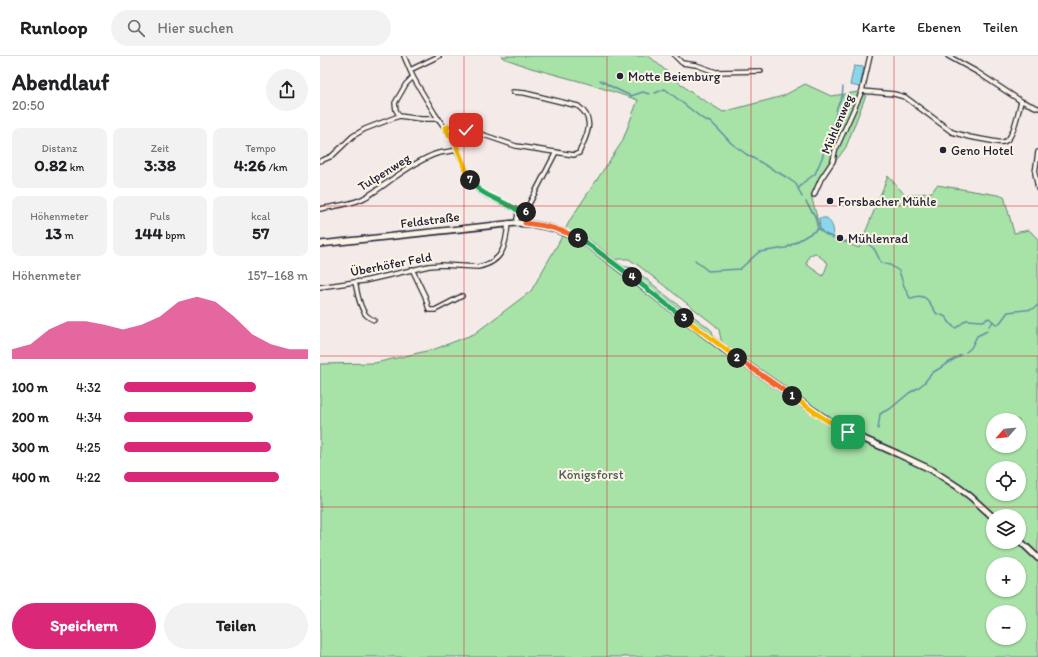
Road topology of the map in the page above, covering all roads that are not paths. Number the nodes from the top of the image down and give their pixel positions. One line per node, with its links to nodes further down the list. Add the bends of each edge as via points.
1 (404, 56): 6 (street)
2 (439, 56): 6 (street)
3 (675, 56): 7 (street, via 682,63 716,72)
4 (870, 56): 9 (street, Mühlenweg)
5 (948, 56): 11 (street)
6 (410, 70): 8 (street)
7 (761, 71)
8 (413, 77): 13 (street, via 395,104); 14 (street)
9 (862, 91): 11 (street, via 905,97 952,132 1001,143 1011,135); 21 (street, Mühlenweg, via 833,161)
10 (513, 92): 17 (street, via 578,106 585,113 589,128 579,153 574,156)
11 (1021, 101): 12 (street)
12 (1038, 108)
13 (399, 116): 14 (street); 19 (street, via 365,129 332,156)
14 (439, 119): 15 (street)
15 (445, 128): 16 (street); 17 (street, via 452,126 516,146)
16 (458, 150): 22 (street, Tulpenweg, via 439,153 412,166 361,199); 23 (street, via 473,185)
17 (556, 152): 24 (street)
18 (1038, 152): 20 (street)
19 (320, 160)
20 (1038, 189)
21 (814, 195)
22 (320, 209)
23 (517, 210): 24 (street); 26 (street)
24 (526, 210): 27 (street)
25 (508, 223): 26 (main road, Feldstraße); 28 (main road, Feldstraße); 29 (street, Überhöfer Feld, via 504,249 488,264 478,267 442,265)
26 (516, 223): 27 (main road, Feldstraße)
27 (525, 223): 34 (main road, Feldstraße, via 555,229 591,246 724,349 823,418 932,470)
28 (320, 244)
29 (412, 269): 30 (street, Überhöfer Feld); 32 (street, via 429,310 435,310)
30 (355, 282): 31 (street, Überhöfer Feld); 33 (street, via 362,307 366,315)
31 (320, 287)
32 (462, 296)
33 (374, 320)
34 (986, 511)
35 (1026, 547): 36 (main road)
36 (1038, 558)

